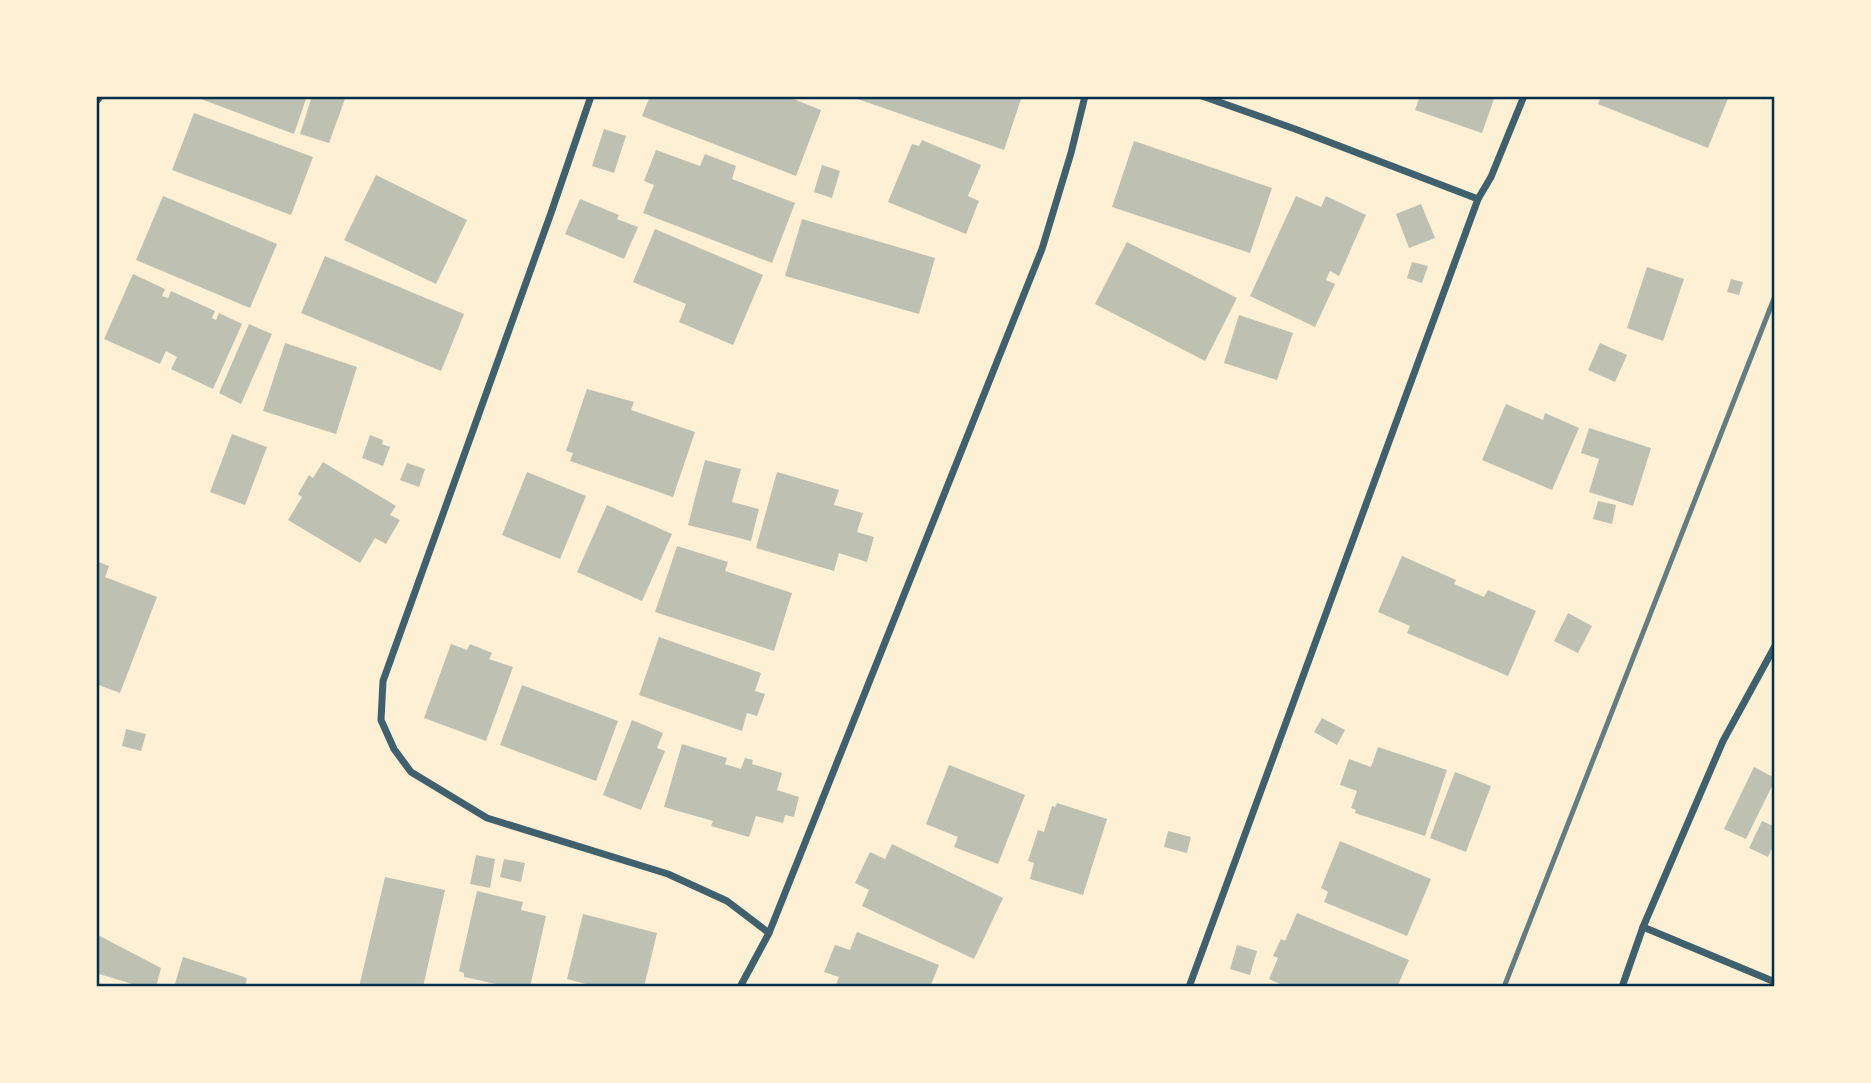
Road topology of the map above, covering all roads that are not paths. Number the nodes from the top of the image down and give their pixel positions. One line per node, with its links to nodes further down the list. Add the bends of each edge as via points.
1 (591, 96): 8 (street, via 383,681 381,720 411,772 487,818 668,874 727,901)
2 (1085, 96): 8 (street, via 1042,249)
3 (1202, 96): 5 (street)
4 (1524, 96): 5 (street)
5 (1478, 199): 11 (street)
6 (1775, 646): 7 (street, via 1723,741)
7 (1643, 927): 9 (street); 12 (street)
8 (769, 933): 10 (street)
9 (1775, 982)
10 (740, 987)
11 (1189, 987)
12 (1622, 987)

